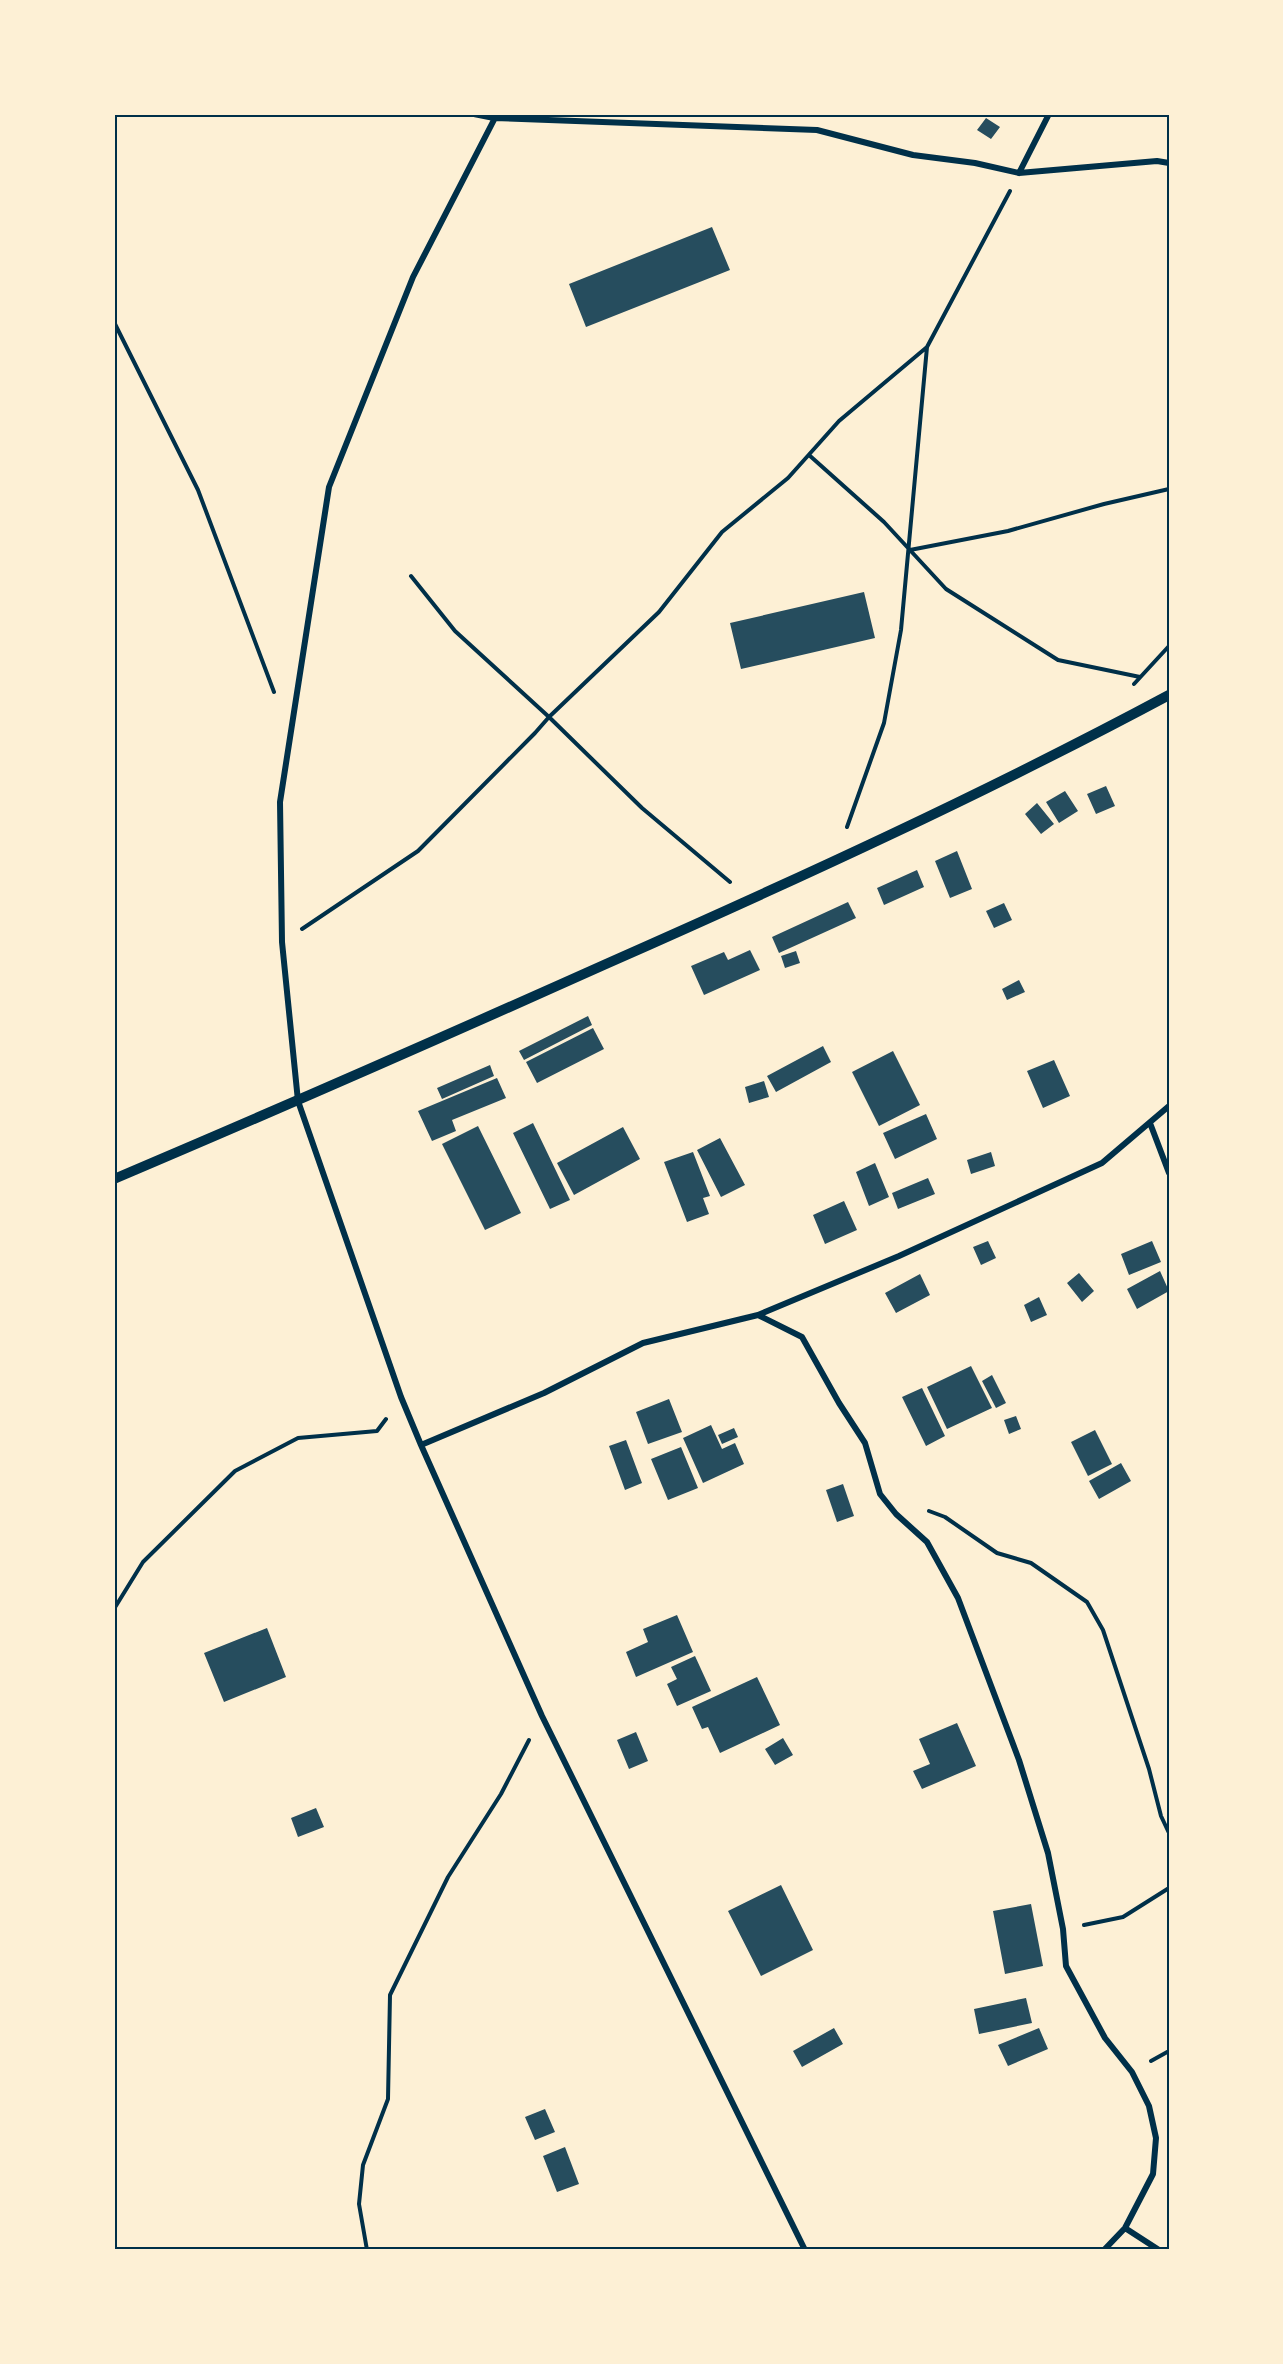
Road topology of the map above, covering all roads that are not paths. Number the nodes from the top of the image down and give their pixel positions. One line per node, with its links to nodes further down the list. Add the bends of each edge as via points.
1 (474, 114): 3 (street)
2 (1049, 114): 5 (street)
3 (495, 116): 5 (street, via 817,130 913,155); 7 (street, via 413,277 329,487 280,802 282,942)
4 (1169, 163): 5 (street)
5 (1019, 173)
6 (1169, 694): 7 (street, via 1081,742 752,900)
7 (298, 1101): 11 (street); 13 (street)
8 (1169, 1106): 9 (street)
9 (1150, 1123): 10 (street); 12 (street, via 1102,1163)
10 (1169, 1173)
11 (114, 1179)
12 (758, 1316): 13 (street, via 643,1343 544,1393); 14 (street, via 802,1337 865,1443 880,1494 927,1542 958,1598 1048,1853 1066,1966 1105,2038 1132,2072 1149,2106 1156,2138 1153,2174)
13 (421, 1445): 15 (street, via 542,1716)
14 (1125, 2228): 16 (street); 17 (street)
15 (805, 2250)
16 (1104, 2250)
17 (1160, 2250)

